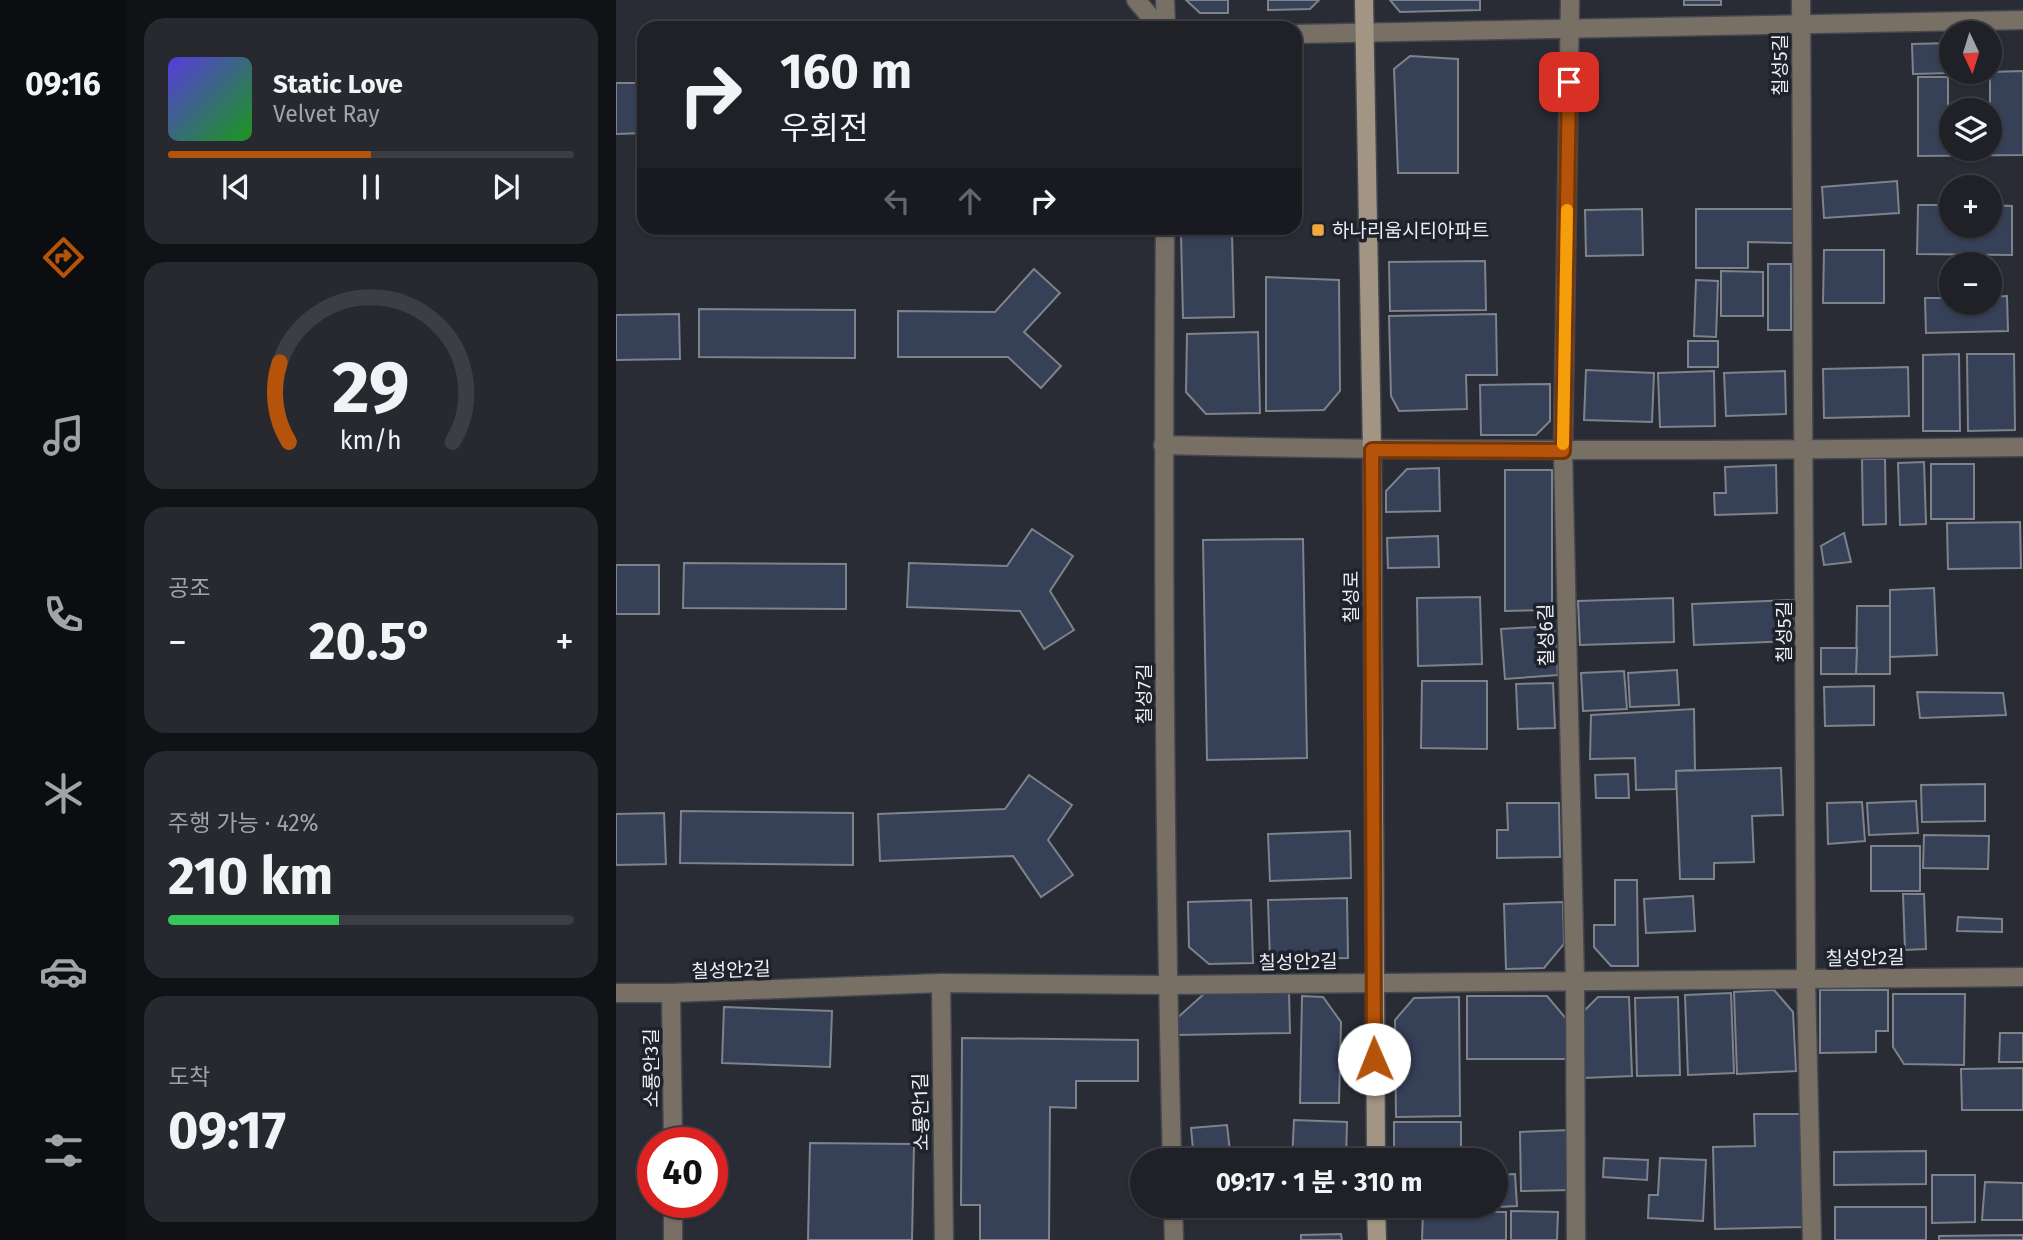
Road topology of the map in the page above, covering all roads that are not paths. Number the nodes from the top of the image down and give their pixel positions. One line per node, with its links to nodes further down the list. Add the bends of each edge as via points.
1 (1136, 0): 7 (street)
2 (1165, 0): 8 (street)
3 (1364, 0): 12 (street, 칠성로)
4 (1570, 0): 10 (street, 칠성6길)
5 (1801, 0): 9 (street, 칠성5길)
6 (2023, 20): 9 (street, 칠성5길)
7 (1154, 21)
8 (1166, 21)
9 (1801, 24): 10 (street, 칠성5길); 17 (street, 칠성5길)
10 (1570, 29): 12 (street); 18 (street, 칠성6길)
11 (1302, 34): 12 (street)
12 (1365, 34): 16 (street, 칠성로)
13 (1165, 235): 14 (street, 칠성7길)
14 (1163, 445): 16 (street); 24 (street, 칠성7길)
15 (2023, 447): 17 (street)
16 (1372, 450): 18 (street); 22 (street, 칠성로)
17 (1804, 450): 18 (street); 21 (street, 칠성5길)
18 (1563, 451): 20 (street, 칠성6길)
19 (2023, 977): 21 (street, 칠성안2길)
20 (1575, 980): 21 (street, 칠성안2길); 22 (street, 칠성안2길); 37 (street, 칠성6길)
21 (1806, 980): 38 (street, 칠성5길)
22 (1373, 982): 24 (street, 칠성안2길); 29 (street, 칠성로)
23 (941, 983): 24 (street, 칠성안2길); 26 (street, 칠성안2길); 34 (street, 소룡안1길)
24 (1167, 985): 28 (street, 칠성7길)
25 (616, 993): 26 (street, 칠성안2길)
26 (671, 993): 27 (street, 소룡안3길)
27 (673, 1127)
28 (1172, 1148)
29 (1376, 1148)
30 (673, 1218): 33 (street)
31 (1173, 1218): 35 (street)
32 (1376, 1218): 36 (street)
33 (673, 1240)
34 (943, 1240)
35 (1174, 1240)
36 (1377, 1240)
37 (1576, 1240)
38 (1812, 1240)

